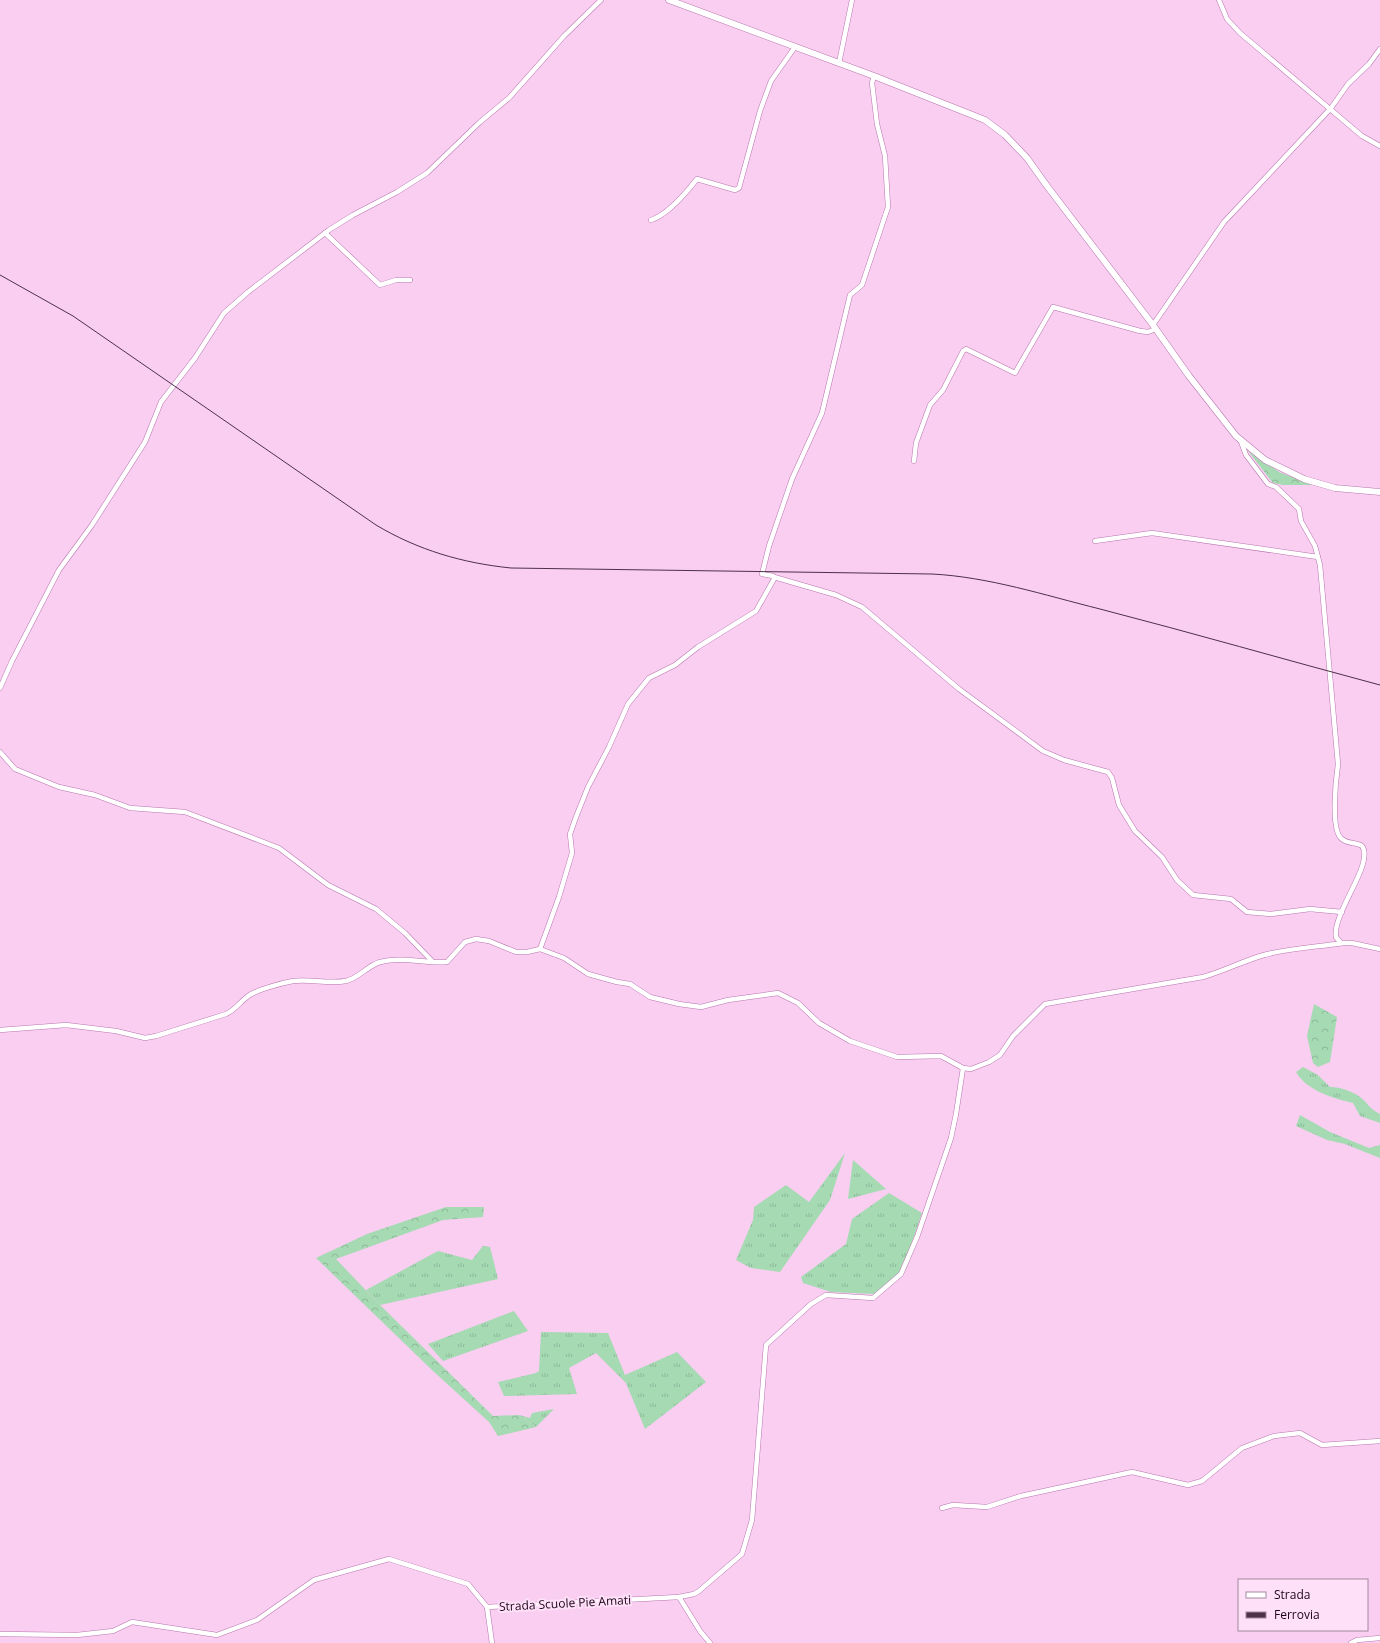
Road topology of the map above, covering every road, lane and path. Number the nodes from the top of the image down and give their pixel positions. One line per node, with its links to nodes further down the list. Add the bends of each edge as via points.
1 (601, 0): 12 (street, via 564,36 509,98 480,122 428,173)
2 (669, 0): 5 (main road)
3 (852, 0): 7 (street)
4 (1219, 0): 9 (street, via 1227,19 1240,33)
5 (795, 47): 7 (main road); 11 (street, via 771,81 739,188 735,190 697,179 682,198)
6 (1380, 49): 9 (street, via 1369,64 1348,84)
7 (839, 64): 8 (main road)
8 (874, 76): 14 (main road, via 985,120 1005,135 1028,158); 20 (street, via 872,83 877,124 885,156 888,210 862,285 850,295 822,413 792,479 769,546 762,574)
9 (1331, 108): 10 (street, via 1362,136); 14 (street, via 1224,222)
10 (1380, 146)
11 (651, 220)
12 (325, 233): 13 (street, via 380,285 396,280); 21 (street, via 224,313 195,358 161,402 145,442 92,525 59,570)
13 (410, 280)
14 (1154, 327): 15 (main road, via 1228,428); 16 (street, via 1148,332 1140,331 1053,307 1015,373 966,350 963,351 944,390 930,405 916,443)
15 (1240, 440): 17 (main road, via 1265,460 1304,479 1335,488); 19 (street, via 1246,455 1268,484 1276,487 1299,509 1301,521)
16 (914, 461)
17 (1380, 492)
18 (1095, 541): 19 (street, via 1152,533)
19 (1318, 557): 23 (street, via 1338,764 1335,784 1337,833 1343,841 1362,846 1365,851 1362,866)
20 (774, 577): 23 (street, via 836,595 862,607 960,689 1043,751 1064,760 1108,772 1119,805 1135,831 1162,857 1177,880 1193,895 1231,899 1247,912 1271,914 1310,909); 25 (street, via 756,611 698,647 675,665 649,678 628,704 576,817 570,834 572,853)
21 (0, 688)
22 (0, 752): 27 (street, via 15,769 59,787 95,795 130,808 185,812 275,846 328,885 376,910 405,933)
23 (1342, 912): 24 (street, via 1335,934)
24 (1341, 943): 26 (street); 29 (street, via 1265,955 1203,977 1045,1004 1013,1036 1000,1055 971,1069)
25 (540, 949): 27 (street, via 516,952 489,941 469,940 447,962); 29 (street, via 564,958 588,974 630,984 650,997 673,1003 701,1008 728,1000 778,993 798,1003 819,1023 850,1041 897,1057 941,1056)
26 (1380, 949)
27 (432, 962): 28 (street, via 406,959 382,962 371,965 355,978 338,982 294,981 281,984 248,996 226,1014 145,1038 116,1031 66,1025)
28 (0, 1030)
29 (963, 1068): 32 (street, Strada Scuole Pie Amati, via 951,1138 917,1237 901,1274 873,1298 826,1295 811,1304 766,1345 752,1520 742,1554 699,1591)
30 (1380, 1441): 31 (street, via 1322,1445 1300,1433 1274,1436 1242,1448 1202,1481 1188,1485 1132,1472 1021,1496 987,1507 953,1505)
31 (942, 1508)
32 (679, 1597): 33 (street, Strada Scuole Pie Amati); 37 (street)
33 (487, 1607): 34 (street, Strada Scuole Pie Amati, via 468,1584 389,1559 314,1580 257,1620 217,1635 132,1622 113,1631 77,1635); 36 (street)
34 (0, 1634)
35 (1380, 1638): 38 (street)
36 (492, 1643)
37 (710, 1643)
38 (1351, 1643)

